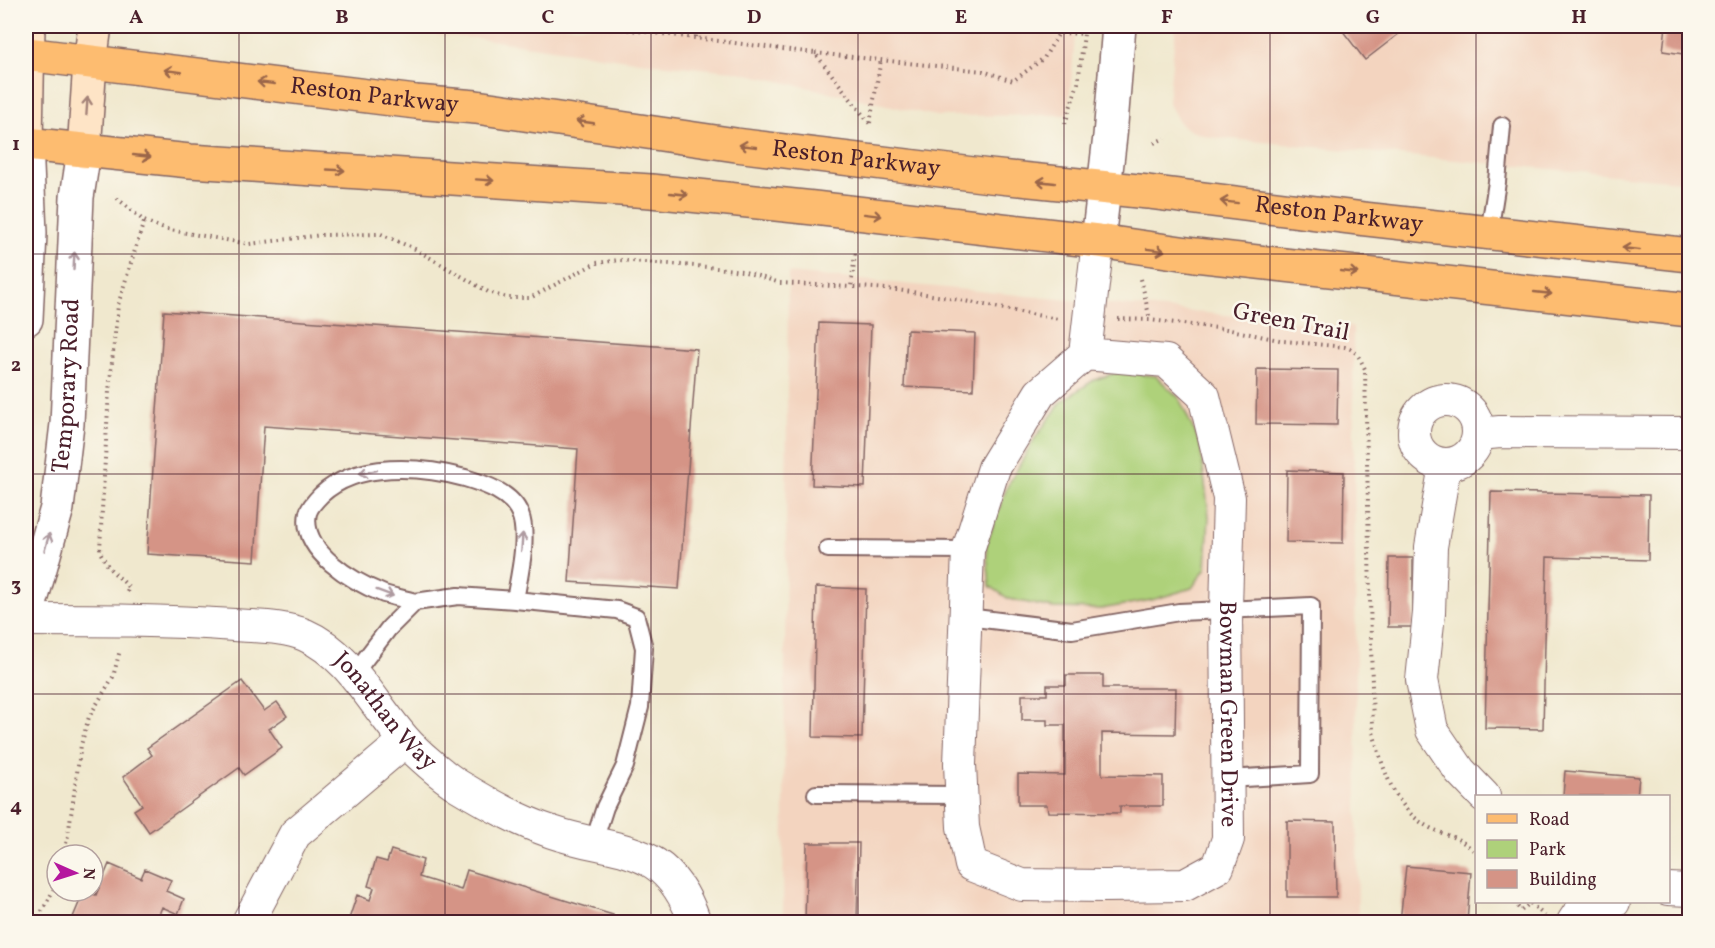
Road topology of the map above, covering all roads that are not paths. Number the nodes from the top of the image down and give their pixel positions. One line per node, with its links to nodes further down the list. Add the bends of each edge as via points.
1 (94, 26): 4 (main road)
2 (1119, 26): 8 (street)
3 (27, 45): 4 (main road, Reston Parkway); 6 (main road)
4 (90, 62): 7 (main road, one-way to 4); 8 (main road, Reston Parkway, one-way to 4)
5 (1502, 126): 9 (lane)
6 (26, 144): 7 (main road); 13 (street, Temporary Road, via 30,232)
7 (84, 151): 10 (main road, one-way to 10, via 651,191); 24 (street, Temporary Road, one-way to 7, via 57,508 67,424 77,197)
8 (1104, 188): 9 (main road, Reston Parkway, one-way to 8); 10 (street)
9 (1489, 233): 11 (main road, Reston Parkway, one-way to 9)
10 (1098, 241): 12 (main road, one-way to 12); 14 (street)
11 (1689, 255)
12 (1689, 310)
13 (26, 319)
14 (1085, 354): 19 (street, Bowman Green Drive, via 1040,393 994,468); 22 (street, Bowman Green Drive, via 1166,361 1204,396 1229,498)
15 (1686, 433): 16 (street)
16 (1479, 434): 17 (street, via 1474,450 1461,461); 17 (street, via 1475,417 1464,405 1448,400 1431,404 1419,415 1414,431 1418,448 1429,460)
17 (1445, 465): 30 (street, via 1431,547 1422,680 1432,730 1460,771)
18 (828, 549): 19 (lane)
19 (968, 550): 23 (street, Bowman Green Drive)
20 (515, 600): 21 (lane, via 458,596); 21 (lane, one-way to 21, via 523,526 517,507 503,494 453,475 392,470 367,471 329,488 309,512 315,547 360,582 384,594); 31 (lane, via 616,610 636,617 644,648 640,707 625,766 605,807)
21 (415, 602): 25 (lane)
22 (1226, 609): 23 (lane, via 1179,612 1072,630); 27 (street, Bowman Green Drive); 27 (lane, via 1311,606 1310,774)
23 (967, 617): 29 (street, Bowman Green Drive)
24 (26, 619): 25 (street, Jonathan Way, via 261,627 304,634 329,648)
25 (353, 675): 26 (street, Jonathan Way)
26 (405, 741): 31 (street, Jonathan Way, via 456,784 510,815 553,832); 36 (street, via 295,834)
27 (1228, 779): 29 (street, Bowman Green Drive, via 1228,839 1218,867 1185,885 1022,885 970,865)
28 (816, 794): 29 (lane)
29 (962, 795)
30 (1483, 795)
31 (594, 842): 37 (street, Jonathan Way, via 627,850 658,864 679,889)
32 (1670, 889): 33 (street)
33 (1689, 890)
34 (1610, 903): 35 (street)
35 (1568, 914)
36 (248, 922)
37 (695, 922)

